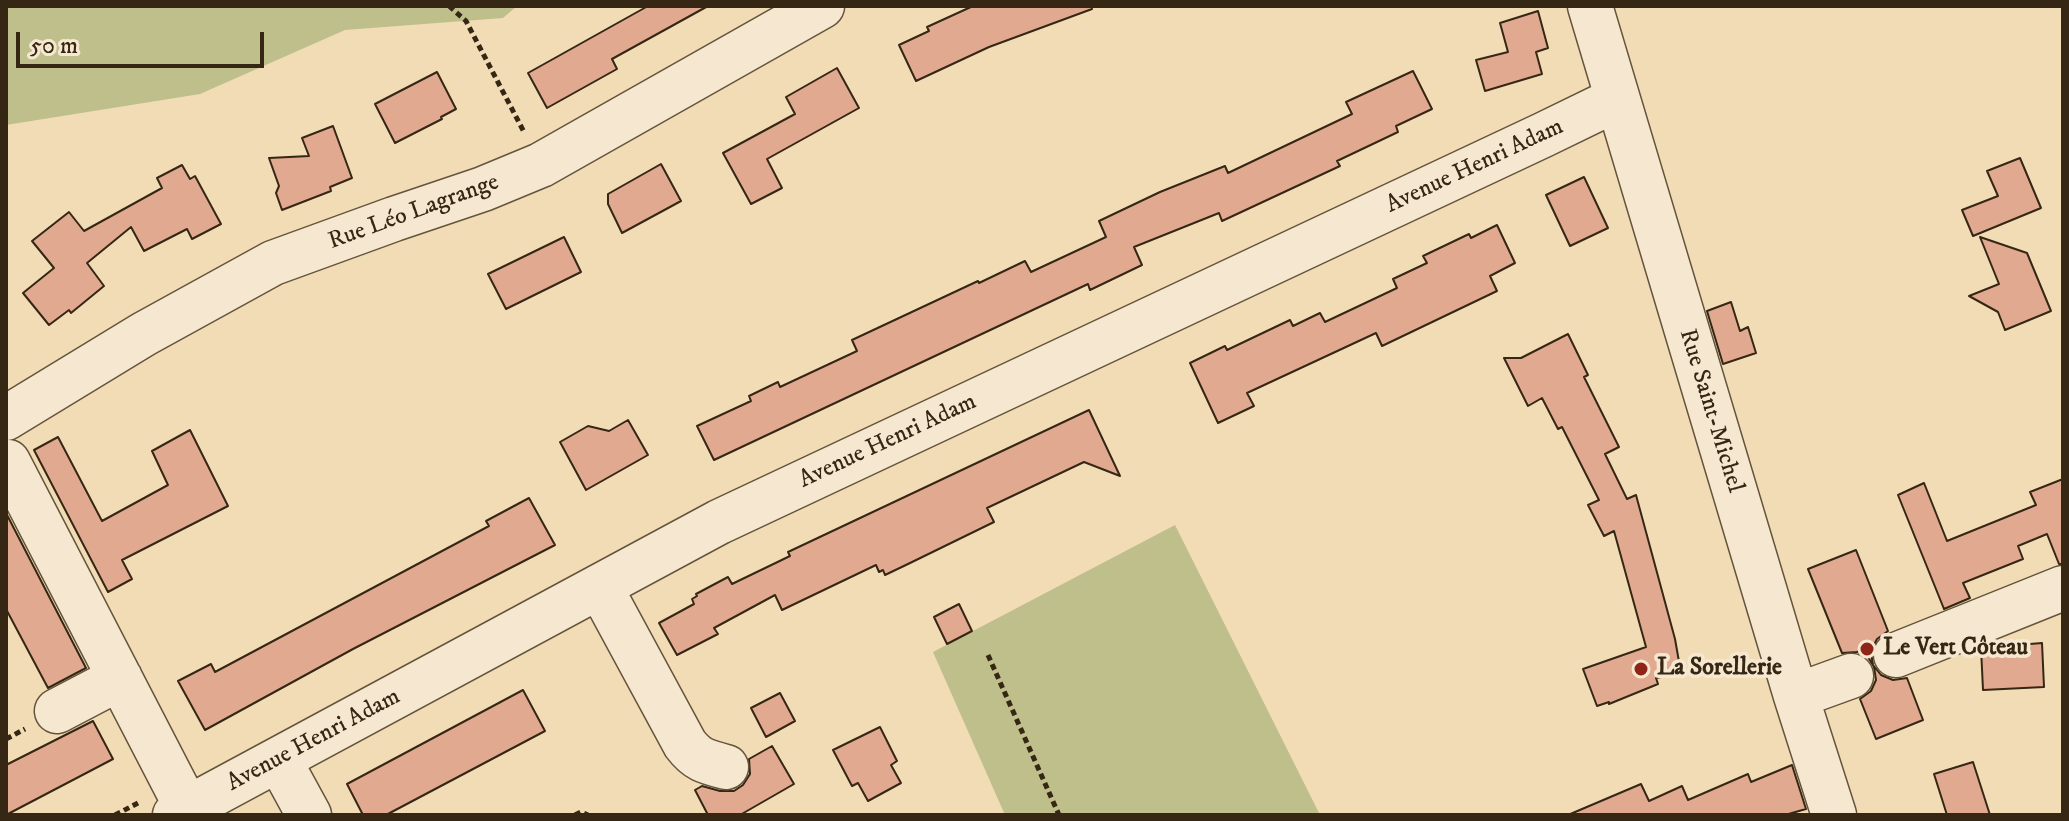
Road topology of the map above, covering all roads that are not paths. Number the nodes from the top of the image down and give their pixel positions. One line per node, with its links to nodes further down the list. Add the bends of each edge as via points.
1 (822, 6): 4 (street, Rue Léo Lagrange, via 541,165 273,263)
2 (1590, 6): 3 (street, Rue Saint-Michel)
3 (1617, 99): 6 (street, Avenue Henri Adam, via 719,522); 11 (street, Rue Saint-Michel)
4 (6, 418)
5 (8, 462): 10 (street)
6 (600, 587): 13 (street, Avenue Henri Adam); 14 (street, via 685,744 694,756)
7 (2063, 588): 8 (street)
8 (1896, 655)
9 (1851, 676): 11 (street)
10 (120, 678): 12 (street); 15 (street)
11 (1796, 696): 17 (street, Rue Saint-Michel)
12 (57, 711)
13 (279, 760): 15 (street, Avenue Henri Adam); 16 (street)
14 (726, 767)
15 (181, 812)
16 (309, 815)
17 (1834, 815)

